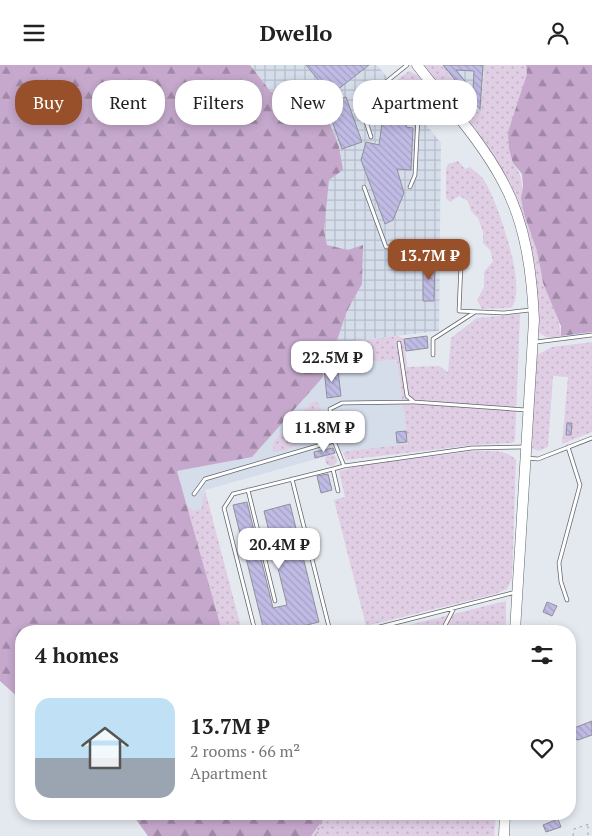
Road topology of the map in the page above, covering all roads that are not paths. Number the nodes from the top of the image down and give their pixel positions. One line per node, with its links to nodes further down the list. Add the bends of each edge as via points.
1 (407, 65): 6 (lane, via 360,103)
2 (417, 65): 3 (street)
3 (428, 80)
4 (418, 125): 8 (lane, via 415,175)
5 (464, 125): 9 (street, via 505,185 527,252)
6 (371, 137)
7 (364, 187): 10 (lane, via 386,247 404,247 423,255 454,255 461,264 459,311)
8 (410, 187)
9 (534, 309): 10 (lane); 13 (street)
10 (476, 312): 14 (lane, via 433,339)
11 (592, 335): 13 (lane)
12 (399, 343): 15 (lane, via 407,396)
13 (533, 343): 16 (street)
14 (433, 355)
15 (414, 402): 16 (lane); 18 (lane, via 342,403 330,409)
16 (529, 410): 20 (street)
17 (592, 437): 19 (lane)
18 (334, 441): 21 (lane); 26 (lane, via 205,479)
19 (568, 447): 20 (lane, via 538,459); 29 (lane, via 580,485 559,563)
20 (527, 452): 21 (lane, via 472,448); 27 (street)
21 (344, 466): 22 (lane)
22 (332, 469): 23 (lane); 25 (lane)
23 (292, 479): 24 (lane); 32 (lane)
24 (248, 490): 28 (lane); 31 (lane, via 233,494 224,508)
25 (338, 491)
26 (194, 494)
27 (518, 591): 30 (lane); 35 (street)
28 (275, 601)
29 (567, 601)
30 (454, 608): 33 (lane); 34 (lane)
31 (253, 625)
32 (328, 625)
33 (387, 625)
34 (445, 625)
35 (515, 625)
36 (505, 820): 37 (street)
37 (504, 836)

